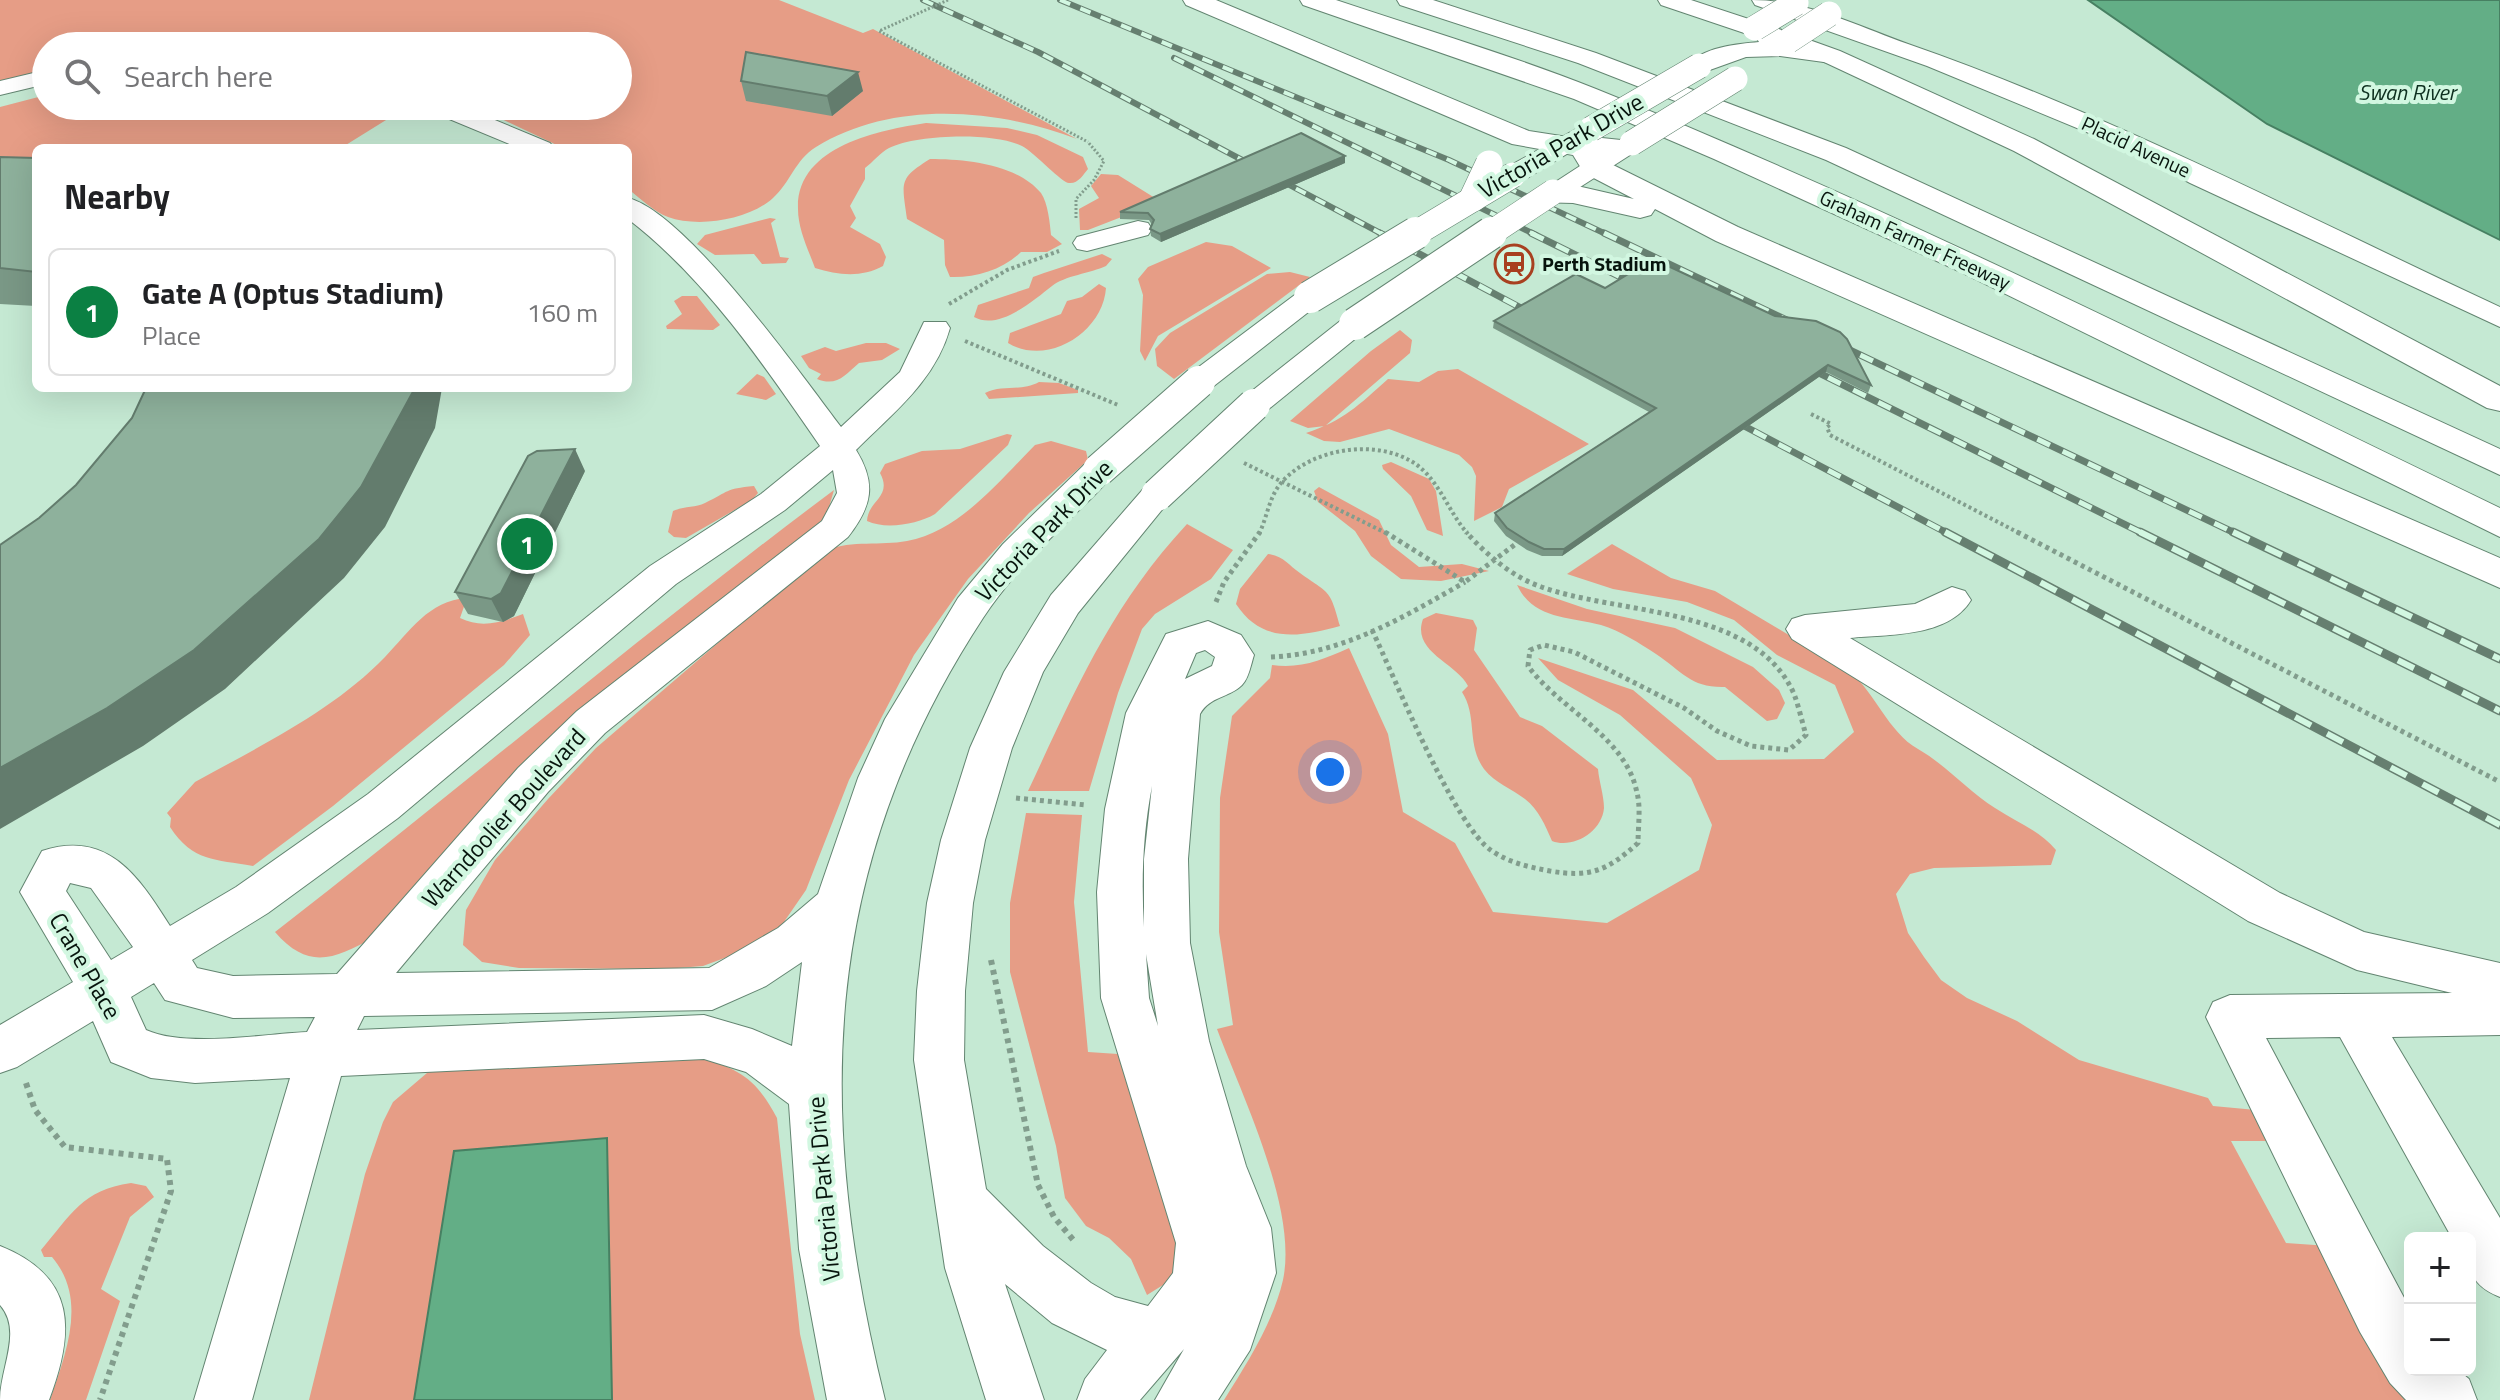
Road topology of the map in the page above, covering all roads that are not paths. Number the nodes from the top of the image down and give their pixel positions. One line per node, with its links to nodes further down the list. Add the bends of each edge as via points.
1 (1195, 0): 12 (highway)
2 (1312, 0): 28 (highway, Graham Farmer Freeway, via 1583,93 1724,153 1976,267)
3 (1409, 0): 27 (highway, Graham Farmer Freeway, via 1587,58 1836,154)
4 (1669, 0): 8 (street)
5 (1763, 0): 23 (street, Placid Avenue, via 1935,61 2139,145)
6 (1797, 1): 8 (street, bridge)
7 (1832, 7): 8 (street, bridge)
8 (1771, 37): 14 (street, Victoria Park Drive, bridge, via 1775,53 1766,62); 15 (street, Victoria Park Drive, bridge, via 1706,61); 25 (highway, via 1831,56 2024,145)
9 (32, 80): 10 (street)
10 (0, 88)
11 (473, 120): 13 (street)
12 (1481, 121): 15 (highway, via 1522,138); 16 (highway)
13 (531, 144)
14 (1630, 144): 15 (highway)
15 (1583, 147): 16 (street, Victoria Park Drive); 17 (street, Victoria Park Drive); 21 (highway)
16 (1501, 169): 18 (highway, bridge)
17 (1554, 194): 21 (highway, via 1600,198); 41 (street, Victoria Park Drive, bridge, via 1355,324 1254,405 1157,495 1064,604 1024,672 991,748 950,903 939,1060)
18 (1473, 198): 31 (street, Victoria Park Drive, bridge, via 1310,297 1199,382 1024,545 973,605 929,674 875,782)
19 (632, 210): 26 (street, Warndoolier Boulevard, via 707,278)
20 (1138, 229): 22 (street)
21 (1727, 234): 29 (highway)
22 (1087, 243)
23 (2500, 318)
24 (935, 328): 26 (street, via 912,378)
25 (2500, 400)
26 (838, 448): 32 (street, via 773,502 663,575 383,806 252,900); 35 (street, Warndoolier Boulevard, via 854,482 852,503 835,529 591,722 533,780)
27 (2500, 463)
28 (2500, 524)
29 (2500, 574)
30 (1952, 600): 33 (street, via 1923,617 1805,629 2264,907 2357,950)
31 (839, 903): 35 (street, Crane Place, via 757,971 712,989); 40 (street, Victoria Park Drive, via 823,993)
32 (160, 956): 34 (street); 34 (street, Crane Place, via 134,905 98,868 58,864 42,892); 35 (street, Crane Place, via 182,985 233,997)
33 (2500, 984)
34 (104, 990): 38 (street); 39 (street, Crane Place, via 128,1046 151,1056 195,1060)
35 (349, 995): 39 (street, Warndoolier Boulevard)
36 (2500, 1014): 37 (street)
37 (2354, 1017): 42 (street); 45 (street, via 2230,1017)
38 (6, 1048)
39 (322, 1054): 40 (street, Crane Place, via 704,1037 761,1052); 48 (street, Warndoolier Boulevard)
40 (814, 1094): 49 (street, Victoria Park Drive, via 820,1199 837,1322)
41 (959, 1199): 44 (street, via 1067,1303 1126,1332); 50 (street, Victoria Park Drive, via 972,1268)
42 (2500, 1270)
43 (0, 1273): 47 (street, via 21,1287 39,1313 40,1348)
44 (1157, 1336): 51 (street); 52 (street, via 1200,1280 1203,1243 1125,998 1119,892 1126,809 1146,713 1180,644 1222,645 1228,675 1192,693 1180,713 1166,859 1167,943 1185,1041 1220,1166 1244,1228 1249,1273 1230,1330)
45 (2404, 1353)
46 (2422, 1376): 53 (street)
47 (20, 1400)
48 (223, 1400)
49 (856, 1400)
50 (1015, 1400)
51 (1106, 1400)
52 (1184, 1400)
53 (2448, 1400)

